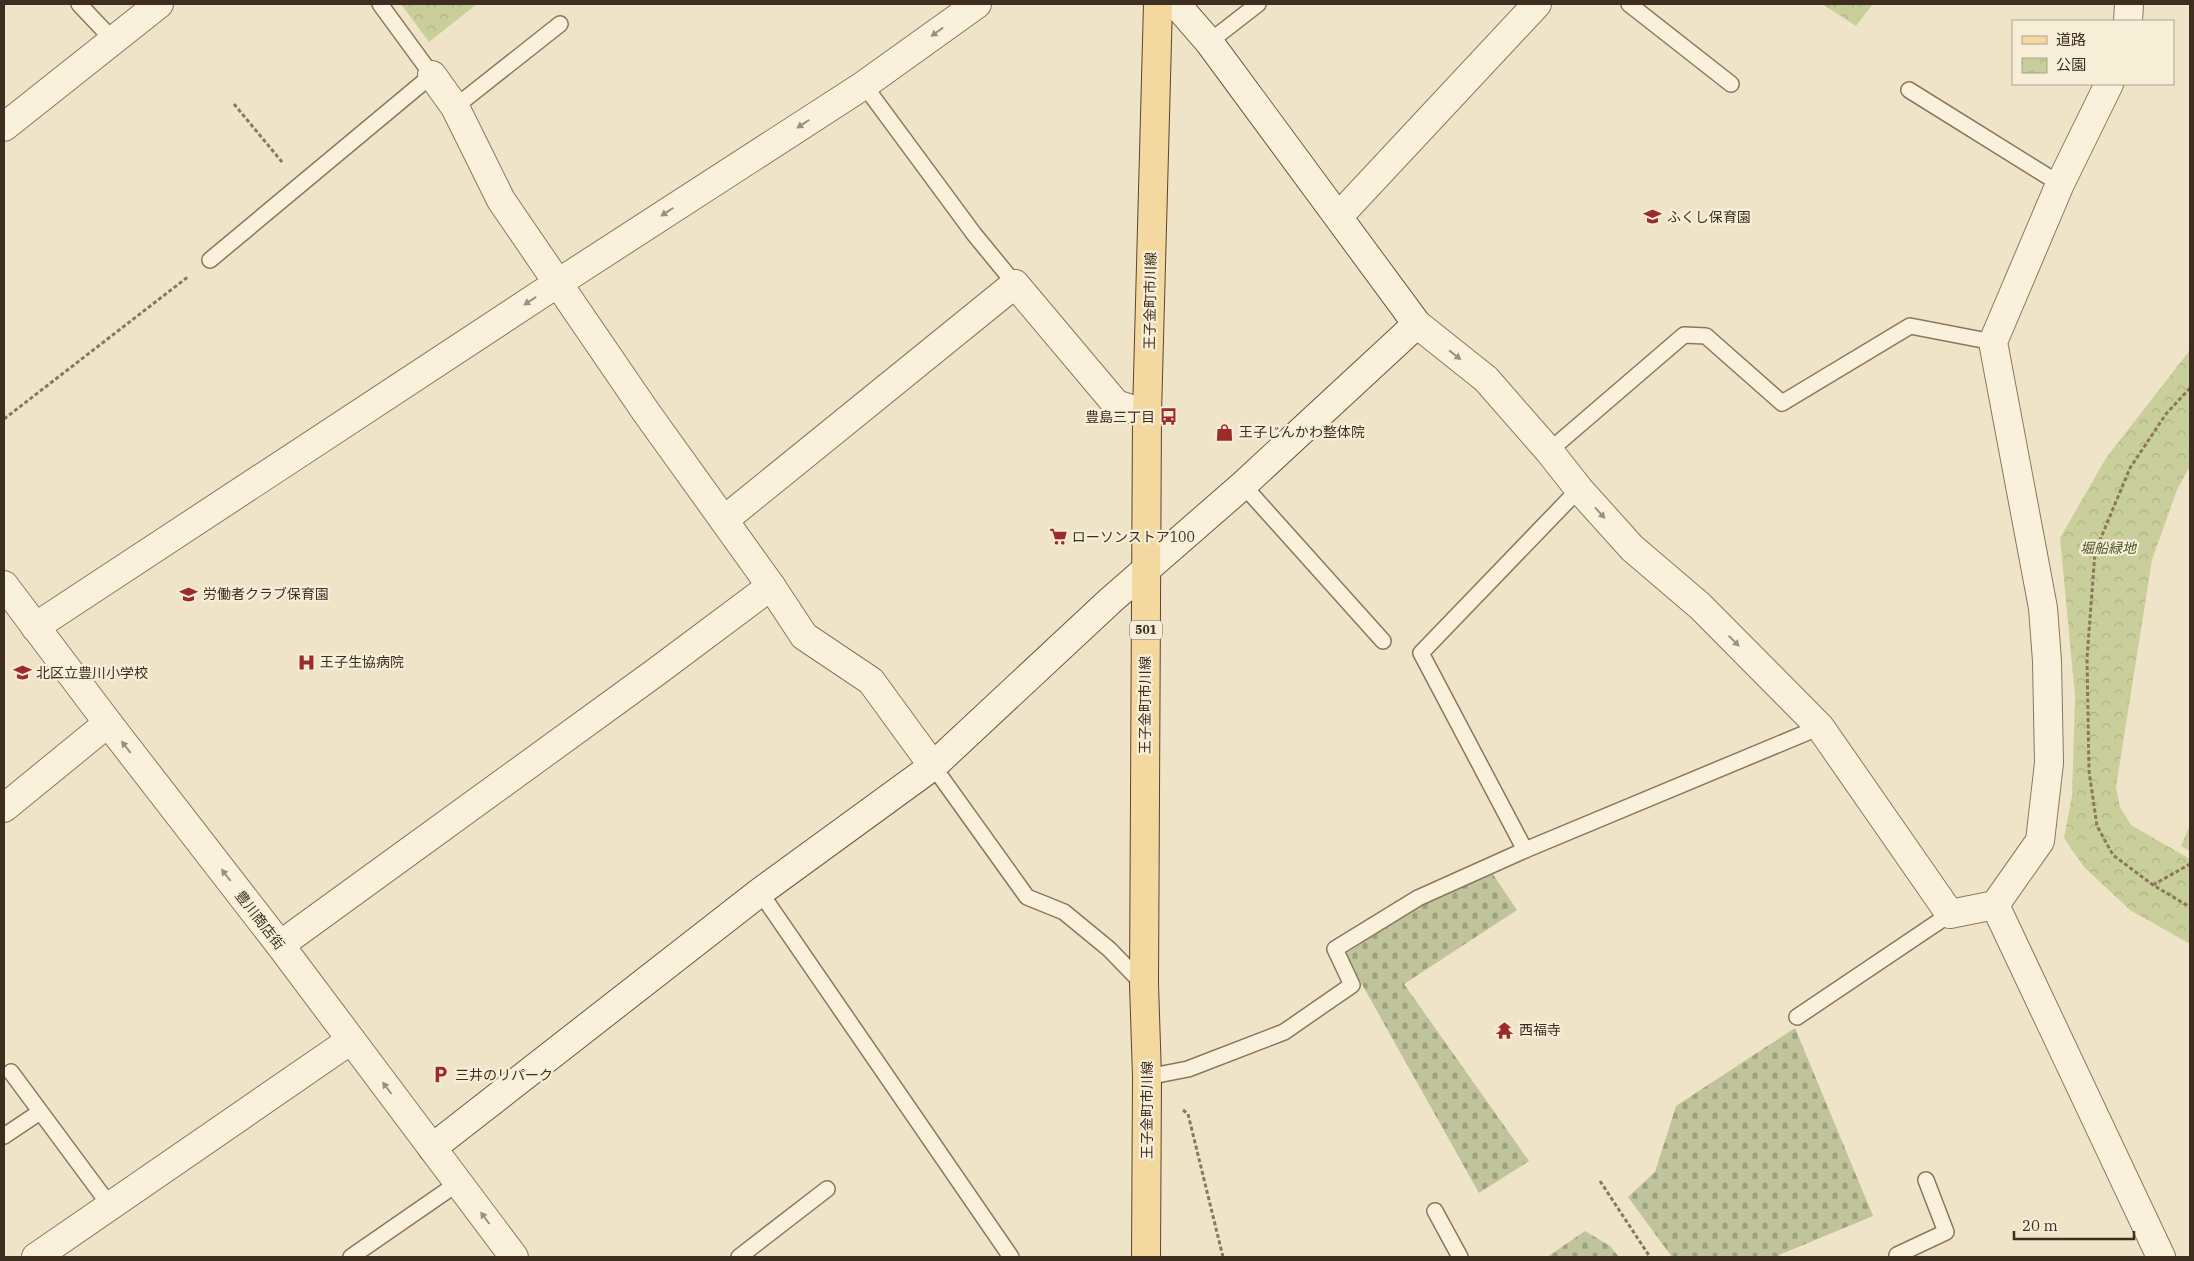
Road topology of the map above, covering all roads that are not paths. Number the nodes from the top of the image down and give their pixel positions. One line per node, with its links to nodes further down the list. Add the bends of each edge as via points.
1 (79, 4): 13 (lane)
2 (160, 4): 13 (street)
3 (380, 4): 15 (lane)
4 (976, 4): 17 (street, one-way to 17)
5 (1158, 4): 29 (main road, 王子金町市川線 / 501)
6 (1176, 4): 14 (street)
7 (1258, 4): 14 (lane)
8 (1537, 4): 23 (street)
9 (1629, 4): 16 (lane)
10 (2130, 4): 11 (street)
11 (2128, 20)
12 (560, 24): 20 (lane)
13 (114, 41): 21 (street)
14 (1209, 42): 23 (street)
15 (432, 75): 20 (street); 24 (lane)
16 (1731, 84)
17 (864, 85): 25 (street, one-way to 25); 26 (lane)
18 (2109, 85): 22 (street)
19 (1908, 90): 22 (lane)
20 (455, 107): 25 (street, via 500,200)
21 (4, 127)
22 (2060, 184): 28 (street)
23 (1339, 216): 27 (street)
24 (210, 260)
25 (556, 284): 33 (street); 37 (street, one-way to 37)
26 (1015, 284): 29 (street, via 1116,404); 33 (street)
27 (1417, 324): 30 (street, one-way to 30, via 1486,379); 31 (street)
28 (1993, 342): 30 (lane, via 1910,326 1782,403 1706,336 1684,335); 45 (street, via 2043,608 2049,763 2040,841)
29 (1147, 414): 34 (main road, 王子金町市川線 / 501)
30 (1549, 451): 32 (street)
31 (1243, 484): 34 (street); 38 (lane)
32 (1579, 489): 40 (street, one-way to 40, via 1632,548 1700,606); 43 (lane, via 1421,653)
33 (724, 520): 36 (street)
34 (1146, 568): 41 (street); 48 (main road, 王子金町市川線 / 501)
35 (4, 585): 37 (street, 豊川商店街)
36 (771, 586): 41 (street, via 804,636 871,681); 47 (street)
37 (35, 627): 39 (street, 豊川商店街)
38 (1383, 642)
39 (108, 723): 42 (street); 47 (street, 豊川商店街, one-way to 39)
40 (1820, 727): 43 (lane); 46 (street)
41 (933, 766): 44 (street); 48 (lane, via 1028,897 1064,912 1108,948)
42 (4, 808)
43 (1525, 850): 52 (lane, via 1418,898 1335,949 1352,985 1284,1032 1188,1069)
44 (760, 892): 55 (street); 65 (lane)
45 (1995, 904): 46 (street); 69 (street)
46 (1950, 914): 49 (lane)
47 (280, 945): 50 (street, 豊川商店街)
48 (1144, 984): 52 (main road, 王子金町市川線 / 501)
49 (1797, 1018)
50 (351, 1040): 55 (street, 豊川商店街, one-way to 50); 59 (street)
51 (11, 1072): 53 (lane)
52 (1147, 1077): 66 (main road, 王子金町市川線 / 501)
53 (40, 1112): 54 (lane); 59 (lane)
54 (4, 1136)
55 (432, 1148): 57 (street, 豊川商店街)
56 (1926, 1180): 68 (lane, via 1946,1232)
57 (458, 1183): 62 (lane); 63 (street, 豊川商店街, one-way to 57)
58 (827, 1190): 64 (lane)
59 (111, 1206): 61 (street)
60 (1434, 1211): 67 (lane)
61 (36, 1257)
62 (351, 1257)
63 (514, 1257)
64 (738, 1257)
65 (1011, 1257)
66 (1146, 1257)
67 (1460, 1257)
68 (1898, 1257)
69 (2161, 1257)

